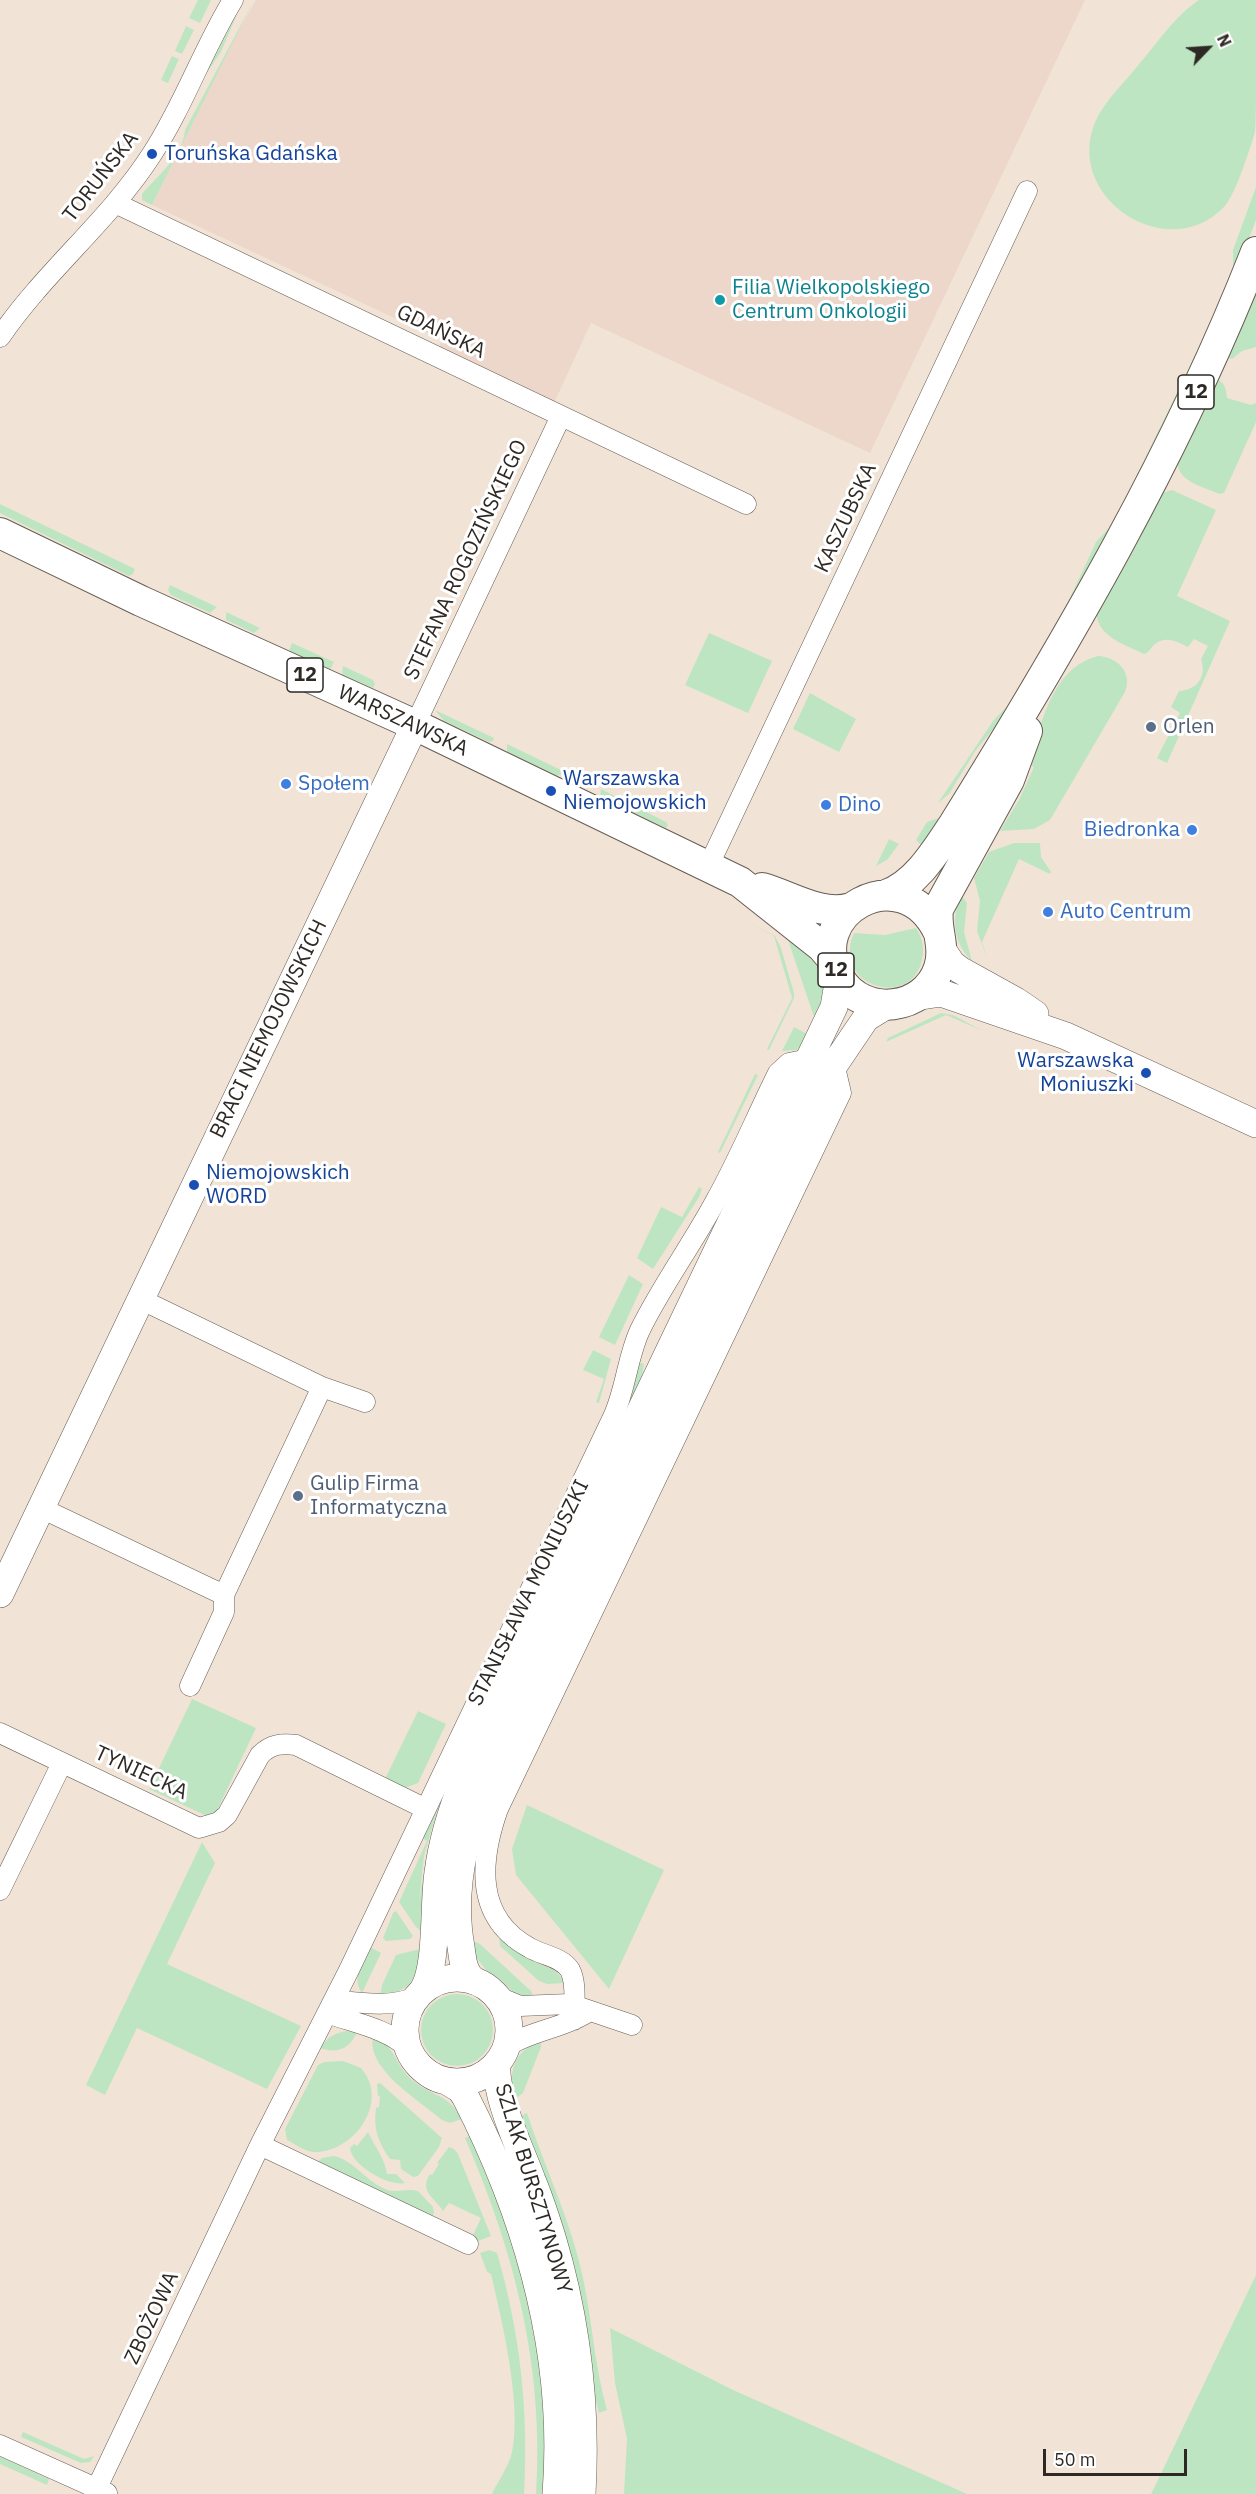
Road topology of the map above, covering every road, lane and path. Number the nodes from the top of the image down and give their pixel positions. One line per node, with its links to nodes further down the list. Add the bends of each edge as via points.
1 (233, 0): 3 (street, TORUŃSKA, via 152,154)
2 (1026, 191): 11 (street, KASZUBSKA)
3 (115, 203): 5 (street, TORUŃSKA); 6 (street, GDAŃSKA)
4 (1256, 252): 9 (main road, 12, via 1179,430)
5 (3, 328)
6 (561, 416): 7 (street, GDAŃSKA); 10 (street, STEFANA ROGOZIŃSKIEGO)
7 (746, 504)
8 (0, 533): 10 (main road, WARSZAWSKA / 12)
9 (1053, 662): 13 (main road, 12, via 936,849 907,883); 15 (main road, 12, via 1009,780 938,909)
10 (415, 725): 11 (main road, WARSZAWSKA / 12); 21 (main road, BRACI NIEMOJOWSKICH)
11 (708, 867): 12 (main road, WARSZAWSKA / 12)
12 (740, 882): 14 (main road, WARSZAWSKA, via 824,910 839,912); 16 (main road, WARSZAWSKA, via 822,947)
13 (886, 895): 14 (main road, 12, via 867,898); 15 (main road, via 914,902 929,914)
14 (851, 908): 16 (main road, 12, via 835,932)
15 (940, 940): 17 (main road, 12, via 935,977 930,985); 18 (main road, via 960,970 1016,1001)
16 (834, 965): 17 (main road, 12, via 845,986 860,998); 19 (main road, STANISŁAWA MONIUSZKI, via 838,982)
17 (901, 1001): 18 (main road, via 942,993); 19 (main road, STANISŁAWA MONIUSZKI, via 866,1018)
18 (1066, 1036): 20 (main road)
19 (822, 1061): 30 (street, STANISŁAWA MONIUSZKI, via 789,1063 777,1073 718,1197 667,1279 633,1346 621,1400); 32 (main road, STANISŁAWA MONIUSZKI, via 820,1086 476,1808 457,1895 464,1968); 33 (main road, STANISŁAWA MONIUSZKI, via 464,1779 438,1871 430,1973); 36 (street, via 841,1093 503,1799 488,1839 484,1870 491,1905 518,1940 569,1968)
20 (1256, 1124)
21 (140, 1299): 22 (street); 24 (main road, BRACI NIEMOJOWSKICH)
22 (322, 1387): 23 (street); 26 (street)
23 (365, 1402)
24 (41, 1508): 25 (main road, BRACI NIEMOJOWSKICH); 26 (street)
25 (0, 1594)
26 (224, 1595): 27 (street, via 224,1612)
27 (190, 1686)
28 (0, 1733): 29 (street, TYNIECKA)
29 (62, 1762): 30 (street, TYNIECKA, via 199,1828 227,1815 260,1755 278,1744 296,1745); 31 (street, TYNIECKA)
30 (426, 1809): 35 (street, STANISŁAWA MONIUSZKI)
31 (0, 1890)
32 (474, 1981): 33 (main road, via 447,1979); 34 (main road)
33 (420, 1994): 35 (street, via 404,2002); 38 (main road, via 405,2021)
34 (496, 1996): 36 (street, via 520,2006 558,2004); 39 (main road, via 508,2020)
35 (330, 2006): 38 (street); 41 (street, STANISŁAWA MONIUSZKI)
36 (579, 2012): 37 (street, via 607,2015); 39 (street, via 526,2036)
37 (632, 2025)
38 (408, 2048): 40 (main road, via 424,2070)
39 (502, 2055): 40 (main road, via 475,2079); 46 (main road, SZLAK BURSZTYNOWY, via 498,2081 543,2209 567,2297 580,2379 584,2433)
40 (448, 2082): 45 (main road, SZLAK BURSZTYNOWY, via 465,2096 489,2144 519,2217 536,2276 554,2371)
41 (256, 2154): 42 (street, via 321,2175); 44 (street, ZBOŻOWA)
42 (468, 2244)
43 (0, 2445): 44 (street)
44 (100, 2492)
45 (556, 2494)
46 (582, 2494)

